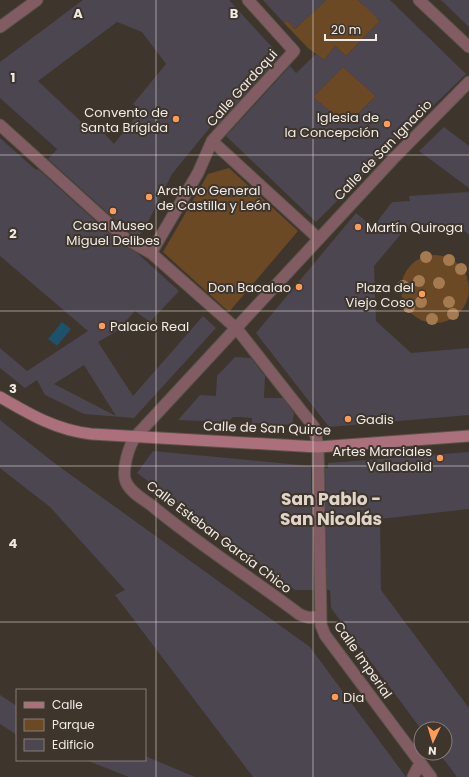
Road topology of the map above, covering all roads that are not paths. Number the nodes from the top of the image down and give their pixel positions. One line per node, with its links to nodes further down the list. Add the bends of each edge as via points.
1 (37, 0): 4 (street)
2 (248, 0): 8 (street, Calle Gardoqui, via 294,51)
3 (419, 0): 5 (street)
4 (0, 27)
5 (469, 47)
6 (469, 82): 9 (street, Calle de San Ignacio)
7 (0, 125): 10 (street, Calle Imperial, via 126,239)
8 (212, 141): 9 (street); 10 (street, via 198,173)
9 (319, 239): 11 (street, Calle de San Ignacio)
10 (151, 253): 11 (street, Calle Imperial)
11 (237, 329): 13 (street); 15 (street, Calle Imperial, via 309,418 314,427)
12 (0, 397): 13 (main road, via 36,418 73,432)
13 (136, 436): 15 (main road, Calle de San Quirce); 16 (street, Calle Esteban García Chico, via 127,456 125,481 130,488 166,518 299,614 306,618)
14 (469, 436): 15 (main road, Calle de San Quirce)
15 (318, 447): 16 (street, Calle Imperial)
16 (320, 615): 17 (street, Calle Imperial, via 325,635)
17 (420, 763): 18 (street); 19 (street, Calle Imperial)
18 (413, 777)
19 (431, 777)

